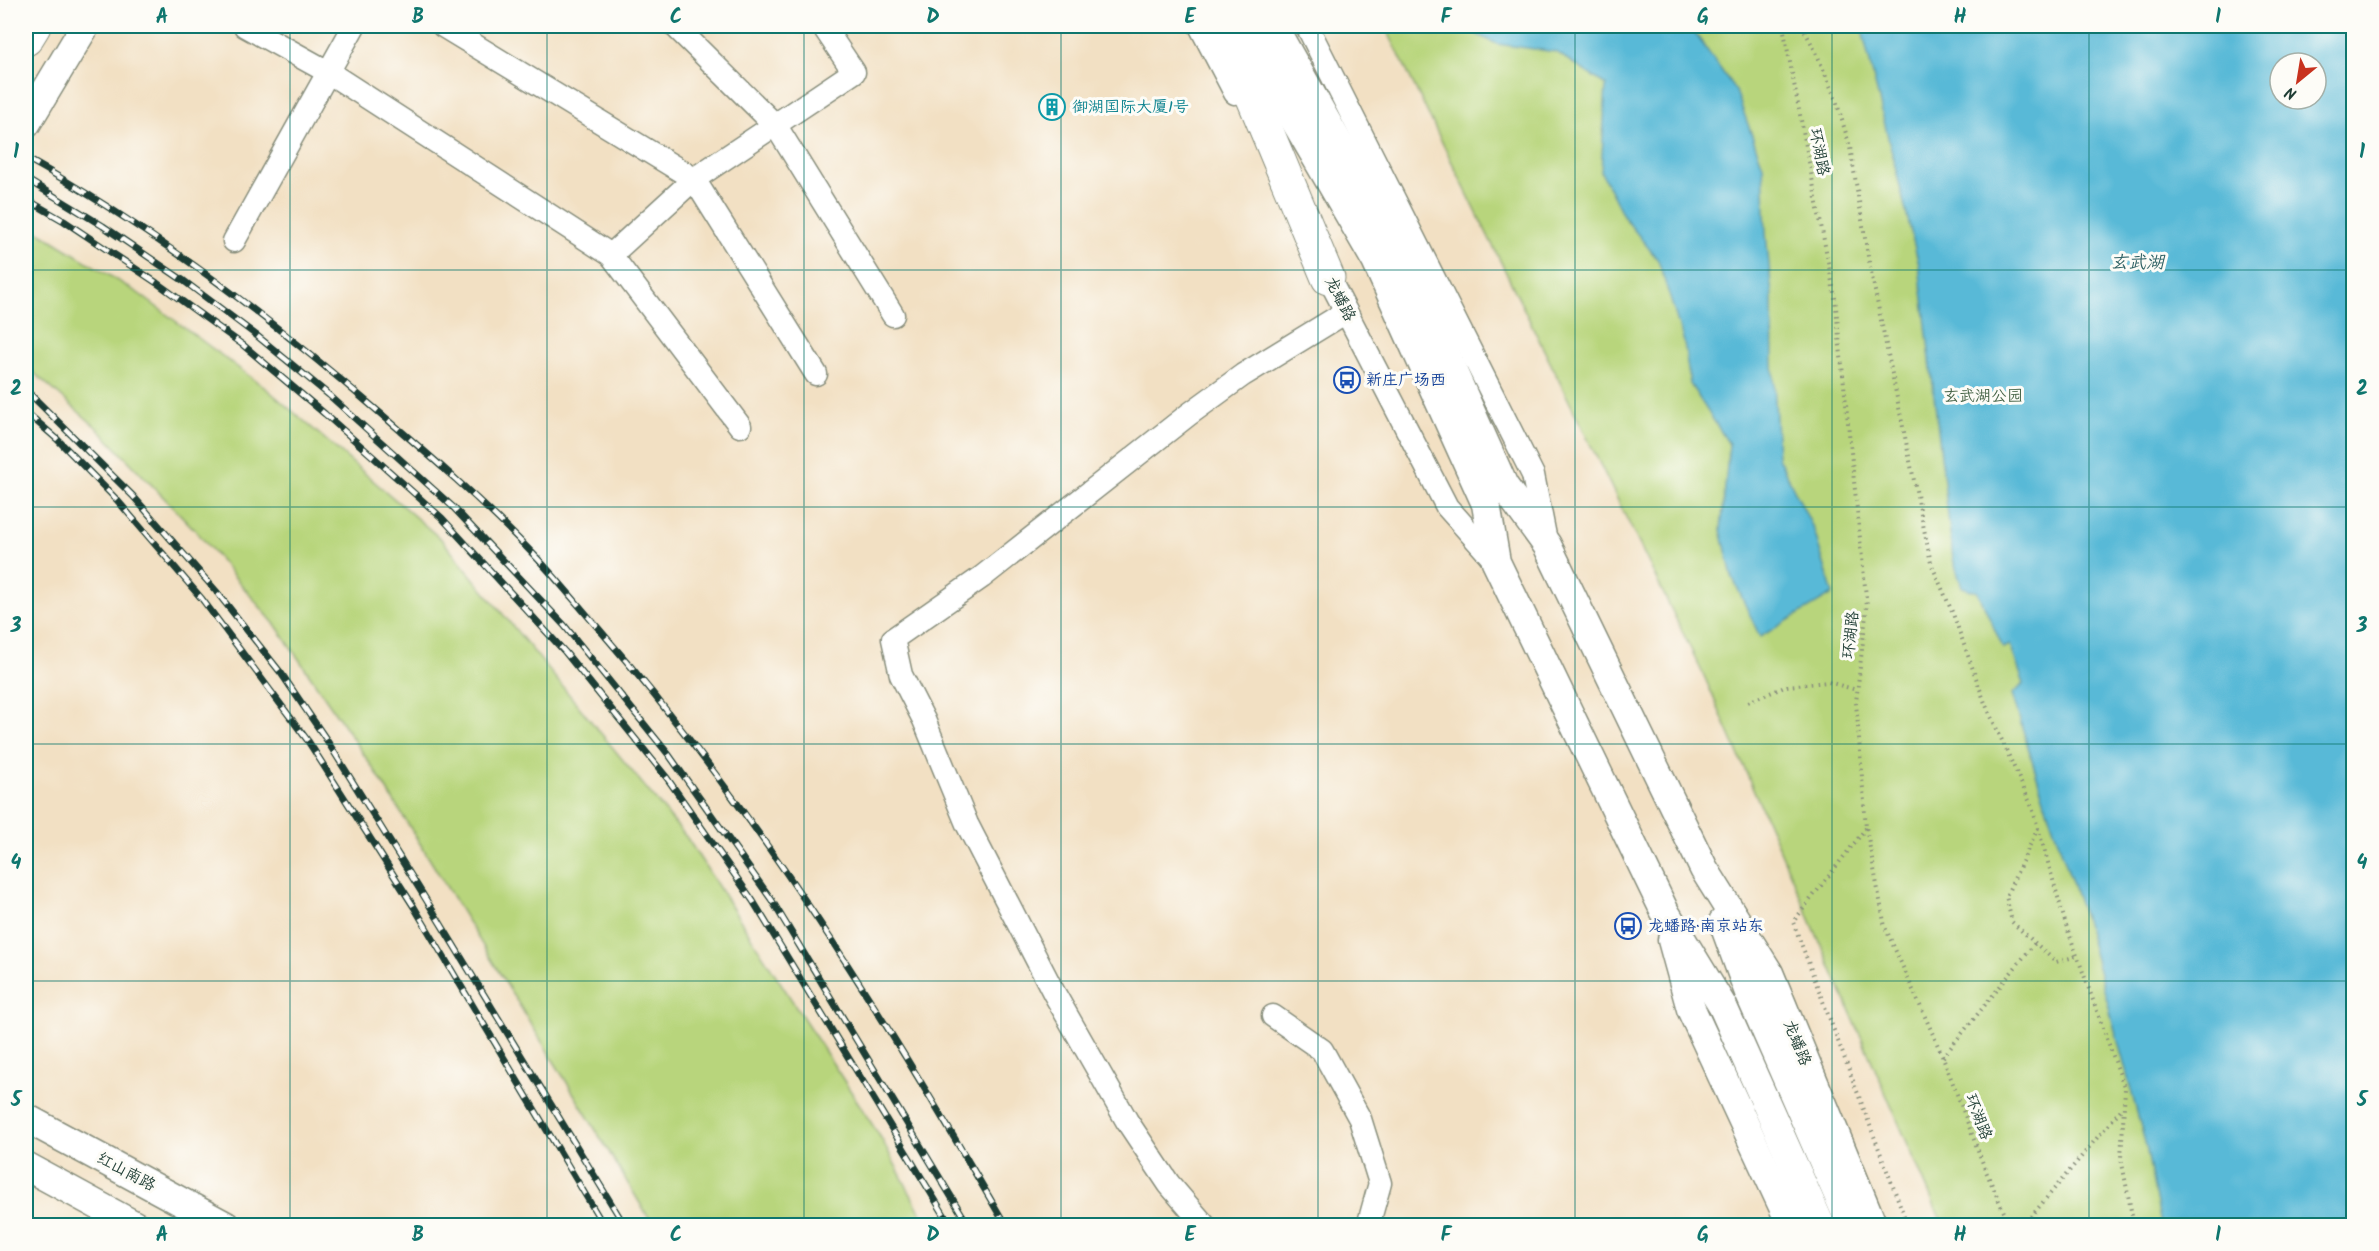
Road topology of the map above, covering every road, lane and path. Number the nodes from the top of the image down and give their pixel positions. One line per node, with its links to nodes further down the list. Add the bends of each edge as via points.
1 (34, 26): 15 (highway)
2 (85, 26): 17 (main road)
3 (245, 26): 16 (street)
4 (354, 26): 16 (street)
5 (443, 26): 19 (street)
6 (675, 26): 18 (street)
7 (823, 26): 18 (street, via 854,72)
8 (1200, 26): 22 (street, 龙蟠路)
9 (1223, 26): 22 (highway)
10 (1244, 26): 27 (main road, 龙蟠路, via 1376,261)
11 (1273, 26): 27 (main road, 龙蟠路, via 1398,249)
12 (1307, 26): 28 (street, 龙蟠路, via 1533,475)
13 (1783, 26): 30 (path, 环湖路, via 1836,310 1867,606)
14 (1802, 26): 33 (path, via 1836,100 1850,147 1869,262 1931,563)
15 (26, 39)
16 (328, 72): 20 (street); 21 (street)
17 (26, 124)
18 (776, 126): 19 (street); 24 (street)
19 (694, 178): 21 (street); 25 (street)
20 (234, 241)
21 (610, 255): 26 (street)
22 (1328, 278): 23 (street, 龙蟠路)
23 (1346, 312): 29 (street, 龙蟠路, via 1447,507); 45 (street, via 1243,375 982,577 893,639 901,675 967,824 1054,993 1127,1121 1169,1184)
24 (893, 315)
25 (816, 374)
26 (741, 426)
27 (1495, 495): 28 (main road, 龙蟠路); 29 (main road, 龙蟠路)
28 (1547, 545): 34 (main road, 龙蟠路)
29 (1497, 562): 35 (main road, 龙蟠路)
30 (1857, 690): 31 (path, via 1828,682 1787,686); 32 (path, 环湖路)
31 (1748, 702)
32 (1866, 827): 39 (path, 环湖路, via 1885,927); 51 (path, via 1793,922)
33 (2038, 828): 36 (path, via 2006,896 2012,922); 37 (path)
34 (1704, 869): 49 (main road, 龙蟠路, via 1748,990); 50 (main road, 龙蟠路, via 1769,973)
35 (1665, 912): 47 (main road, 龙蟠路, via 1691,1009); 48 (main road, 龙蟠路, via 1724,1007)
36 (2035, 943): 37 (path, via 2056,962); 39 (path)
37 (2077, 956): 40 (path, via 2125,1089)
38 (1273, 1016): 46 (street, via 1322,1050 1359,1119 1380,1183)
39 (1943, 1057): 52 (path, 环湖路)
40 (2124, 1105): 53 (path); 54 (path, via 2121,1158)
41 (26, 1118): 44 (main road, 红山南路)
42 (26, 1166): 43 (main road)
43 (136, 1226)
44 (226, 1226)
45 (1205, 1226)
46 (1368, 1226)
47 (1792, 1226)
48 (1821, 1226)
49 (1852, 1226)
50 (1873, 1226)
51 (1908, 1226)
52 (2010, 1226)
53 (2023, 1226)
54 (2134, 1226)

